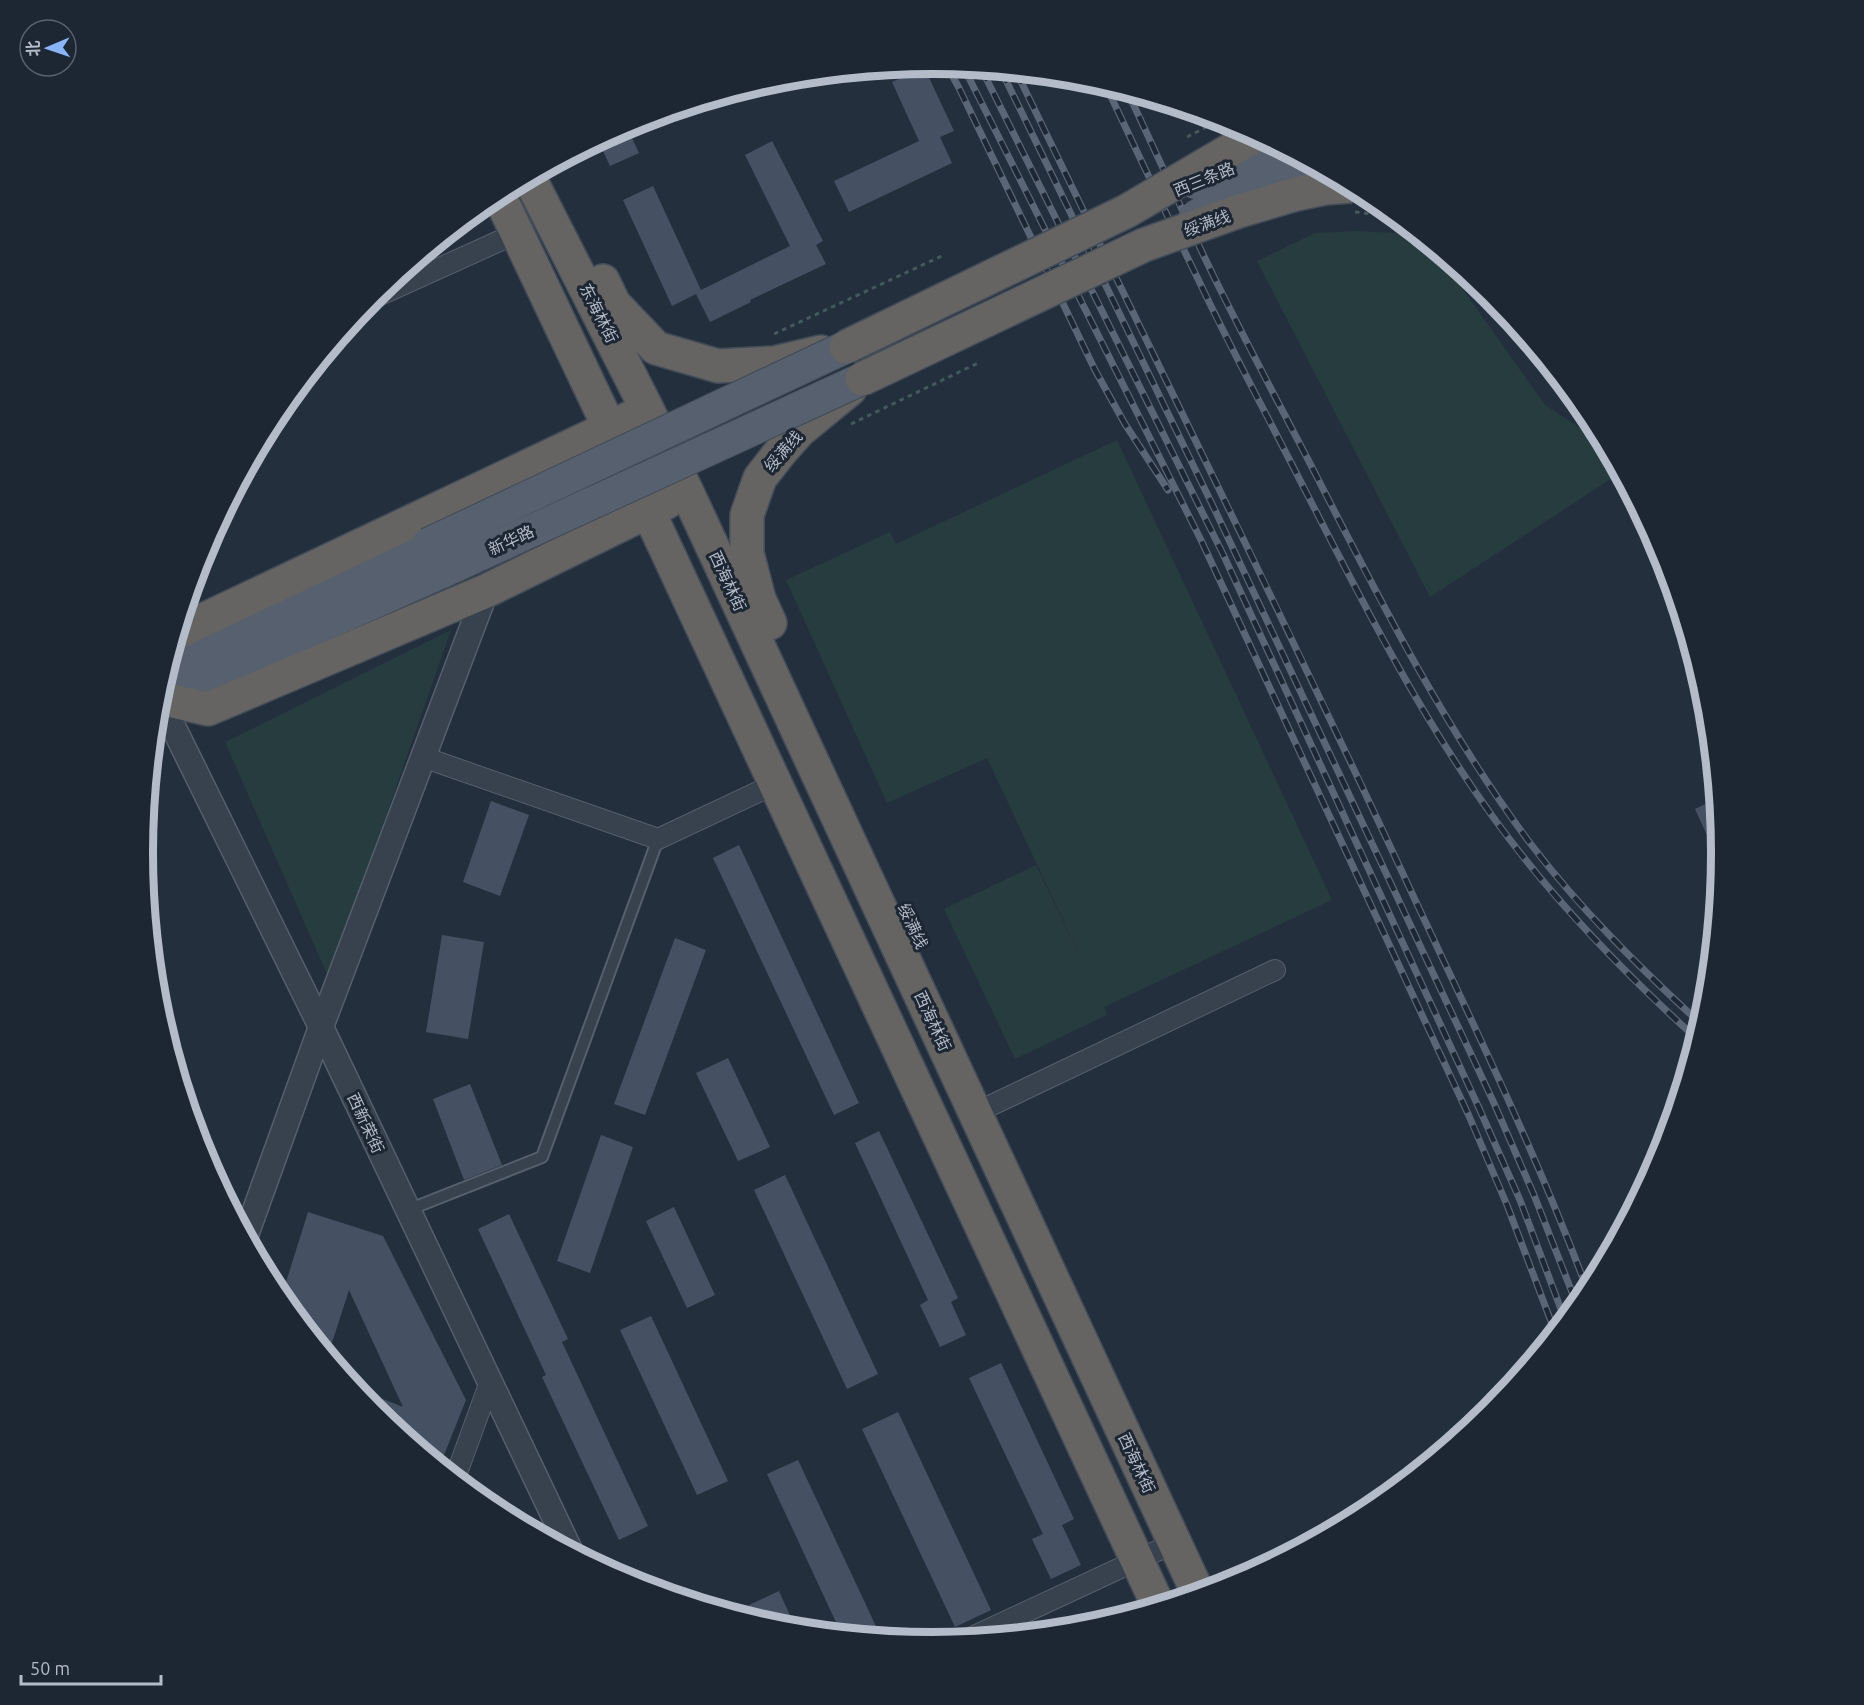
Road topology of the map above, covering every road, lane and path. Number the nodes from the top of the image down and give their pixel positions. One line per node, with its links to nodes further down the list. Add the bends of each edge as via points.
1 (1210, 125): 2 (path)
2 (1187, 137)
3 (1247, 140): 10 (highway, bridge)
4 (1272, 152): 10 (main road, 西三条路, bridge)
5 (1296, 164): 13 (main road, 西三条路, bridge, via 1260,180)
6 (550, 174): 17 (highway, bridge, via 614,304 656,348 718,366 774,363)
7 (533, 184): 20 (highway, 东海林街)
8 (1351, 199): 11 (path, via 1361,212); 13 (highway, 绥满线, bridge, via 1325,188 1296,194)
9 (502, 203): 12 (highway)
10 (1127, 211): 17 (highway, bridge)
11 (1379, 215)
12 (517, 233): 15 (street); 22 (highway)
13 (1144, 245): 19 (highway, 绥满线, bridge)
14 (944, 255): 16 (path)
15 (396, 288)
16 (774, 334)
17 (846, 347): 28 (main road, 新华路, bridge, via 428,544)
18 (978, 363): 21 (path)
19 (862, 379): 29 (main road, 新华路, bridge); 37 (highway, 绥满线, bridge, via 800,430 760,478 747,515 747,553 759,599 939,985 957,1036)
20 (647, 409): 22 (highway); 23 (highway, 东海林街)
21 (841, 428)
22 (610, 429): 25 (highway); 27 (highway)
23 (667, 450): 24 (highway, 西海林街)
24 (687, 492): 25 (highway); 37 (highway, 西海林街)
25 (648, 511): 26 (highway); 33 (highway)
26 (486, 591): 30 (highway, via 208,709); 32 (street)
27 (187, 628)
28 (179, 656)
29 (170, 693)
30 (168, 700)
31 (166, 714): 36 (street, 西新荣街)
32 (423, 757): 34 (street); 36 (street)
33 (775, 784): 34 (street); 44 (highway)
34 (657, 839): 38 (lane, via 542,1157)
35 (1275, 969): 37 (street)
36 (321, 1027): 38 (street, 西新荣街); 39 (street)
37 (973, 1107): 43 (highway, 西海林街)
38 (407, 1210): 40 (street, 西新荣街)
39 (249, 1227)
40 (490, 1382): 41 (street); 42 (street, 西新荣街)
41 (458, 1471)
42 (565, 1539)
43 (1174, 1543): 44 (street); 45 (highway, 西海林街)
44 (1136, 1560): 46 (highway); 47 (street)
45 (1194, 1585)
46 (1155, 1598)
47 (988, 1630)

